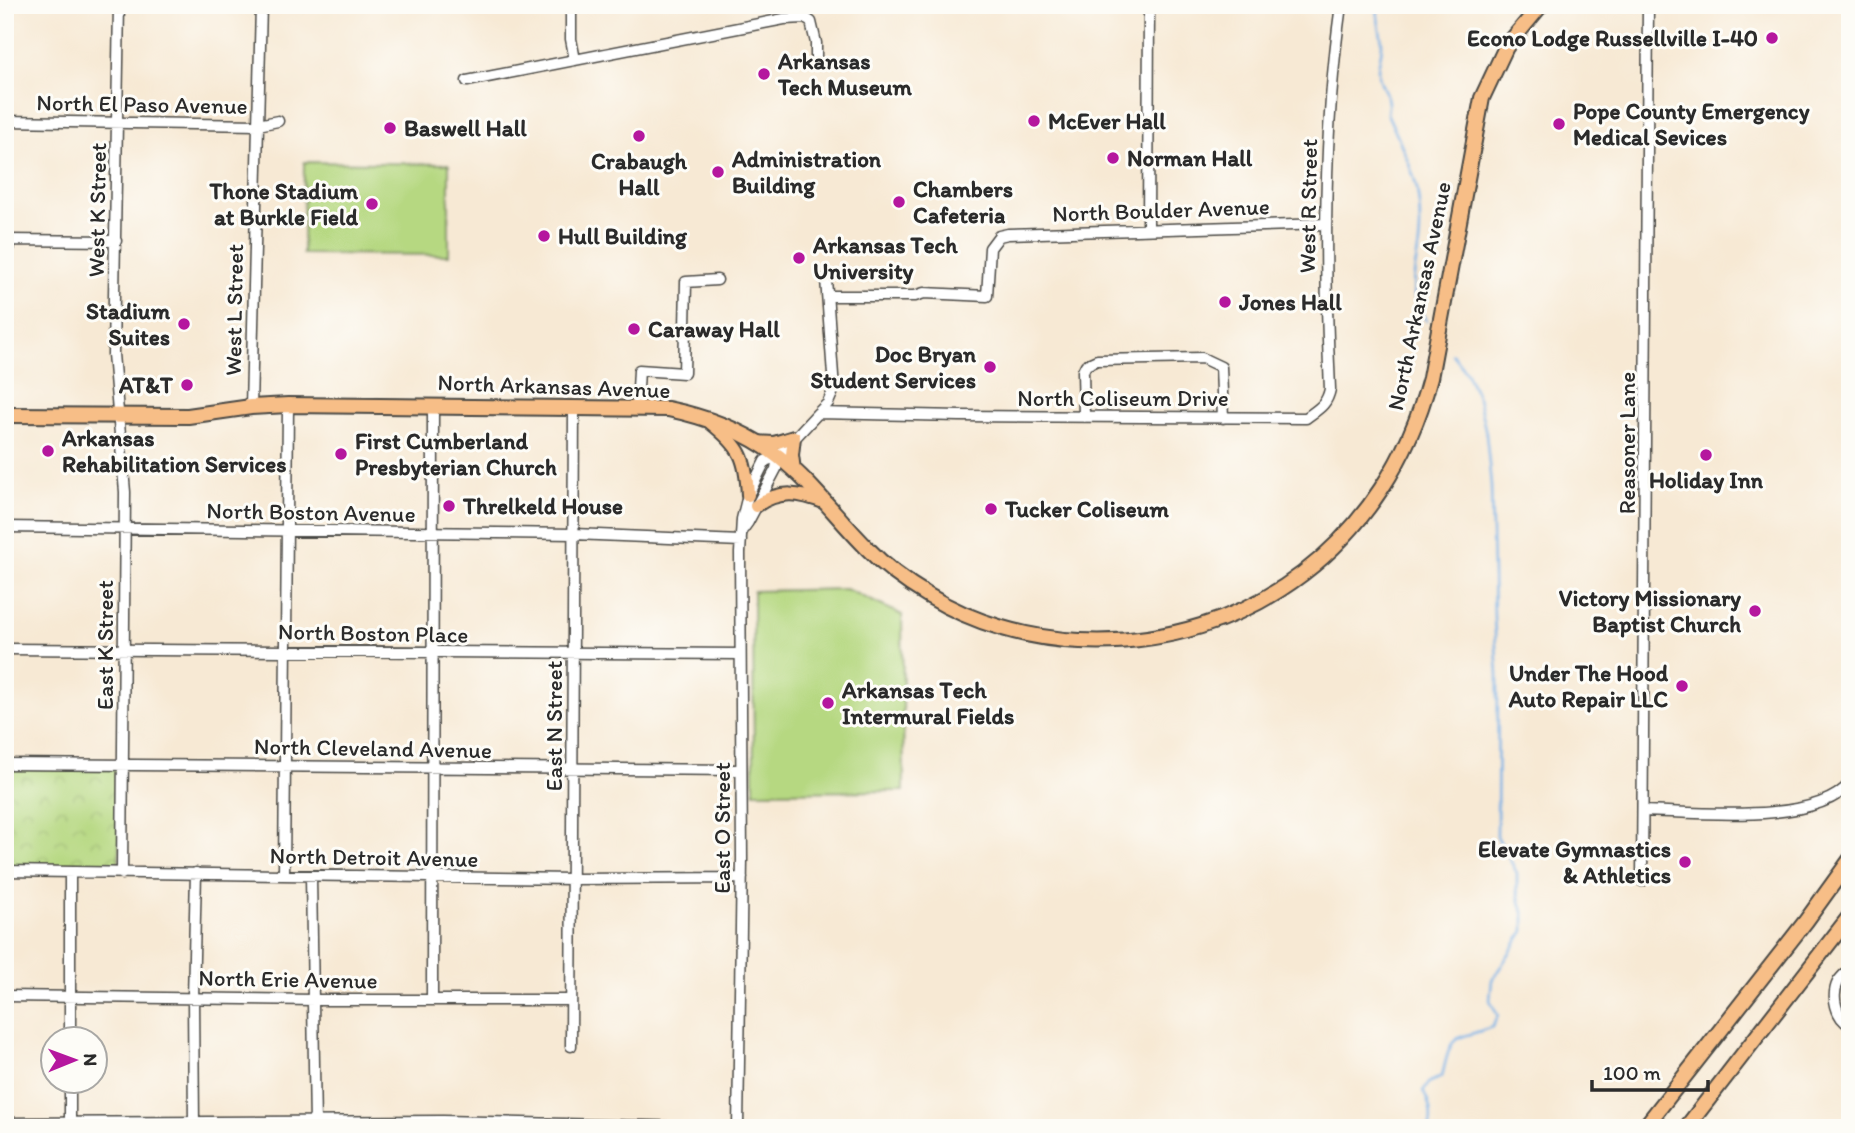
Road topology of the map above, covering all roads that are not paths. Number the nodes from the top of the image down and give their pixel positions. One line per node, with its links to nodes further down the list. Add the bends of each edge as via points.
1 (119, 5): 13 (street, West K Street)
2 (261, 5): 14 (street, West L Street)
3 (571, 5): 8 (street)
4 (1149, 5): 16 (street)
5 (1341, 5): 15 (street, West R Street, via 1330,90)
6 (1541, 5): 40 (highway, North Arkansas Avenue, via 1506,47 1482,97 1430,378 1418,419 1392,472 1354,528 1287,587 1199,629 1105,642 1057,640 1013,631 930,597 884,565)
7 (1648, 5): 60 (street, Reasoner Lane)
8 (575, 60): 9 (street, via 805,18 816,43); 10 (street)
9 (816, 63)
10 (467, 81)
11 (5, 121): 13 (street, North El Paso Avenue)
12 (278, 121): 14 (street, North El Paso Avenue)
13 (118, 122): 14 (street, North El Paso Avenue); 18 (street, West K Street)
14 (258, 125): 26 (street, West L Street)
15 (1325, 224): 16 (street, North Boulder Avenue); 25 (street, West R Street, via 1330,389)
16 (1148, 230): 22 (street, North Boulder Avenue, via 999,236 990,247 987,296)
17 (7, 240): 18 (street); 21 (street)
18 (116, 241): 31 (street, West K Street, via 113,354)
19 (826, 279): 22 (street, East O Street)
20 (717, 280): 28 (street, via 687,282 684,373 639,370)
21 (5, 282)
22 (828, 296): 29 (street, East O Street, via 834,389)
23 (288, 405): 24 (highway, North Arkansas Avenue); 26 (highway, North Arkansas Avenue); 43 (street)
24 (433, 405): 27 (highway, North Arkansas Avenue); 44 (street)
25 (1323, 406): 33 (street, North Coliseum Drive, via 1306,418)
26 (251, 407): 31 (highway, North Arkansas Avenue, via 188,416)
27 (574, 407): 28 (highway, North Arkansas Avenue); 45 (street, East N Street)
28 (637, 407): 34 (highway, North Arkansas Avenue)
29 (818, 413): 32 (street, North Coliseum Drive); 35 (street, East O Street)
30 (5, 415): 31 (highway, North Arkansas Avenue)
31 (117, 416): 42 (street, East K Street)
32 (1084, 417): 33 (street, North Coliseum Drive); 33 (street, via 1083,371 1091,362 1202,358 1220,367)
33 (1223, 418)
34 (705, 419): 36 (highway, North Arkansas Avenue); 39 (main road, via 728,437 743,457)
35 (794, 437): 36 (main road); 37 (street, East O Street); 38 (main road)
36 (756, 442): 37 (highway, North Arkansas Avenue)
37 (778, 456): 38 (highway, North Arkansas Avenue); 39 (street, East O Street, via 765,461)
38 (794, 470): 40 (highway, North Arkansas Avenue)
39 (752, 501): 40 (main road, via 790,493); 46 (street, East O Street, via 742,519)
40 (826, 503)
41 (5, 527): 42 (street, North Boston Avenue)
42 (125, 528): 43 (street, North Boston Avenue); 48 (street, East K Street)
43 (286, 530): 44 (street, North Boston Avenue); 49 (street)
44 (431, 533): 45 (street, North Boston Avenue); 50 (street)
45 (574, 534): 46 (street, North Boston Avenue); 51 (street, East N Street)
46 (741, 541): 52 (street, East O Street)
47 (5, 649): 48 (street, North Boston Place)
48 (124, 649): 49 (street, North Boston Place); 54 (street, East K Street)
49 (285, 651): 50 (street, North Boston Place); 55 (street)
50 (431, 652): 51 (street, North Boston Place); 56 (street)
51 (573, 654): 52 (street, North Boston Place); 57 (street, East N Street)
52 (740, 654): 58 (street, East O Street)
53 (5, 764): 54 (street, North Cleveland Avenue)
54 (124, 764): 55 (street, North Cleveland Avenue); 65 (street, East K Street)
55 (285, 767): 56 (street, North Cleveland Avenue); 66 (street)
56 (433, 768): 57 (street, North Cleveland Avenue); 68 (street)
57 (572, 769): 58 (street, North Cleveland Avenue); 70 (street, East N Street)
58 (741, 770): 69 (street, East O Street)
59 (1850, 783): 60 (street, via 1818,804 1795,811)
60 (1644, 811): 71 (street, Reasoner Lane)
61 (1850, 860): 92 (highway)
62 (5, 871): 63 (street, North Detroit Avenue)
63 (70, 873): 65 (street, North Detroit Avenue); 75 (street)
64 (196, 873): 65 (street, North Detroit Avenue); 66 (street, North Detroit Avenue); 76 (street)
65 (122, 874)
66 (284, 875): 67 (street, North Detroit Avenue)
67 (311, 876): 68 (street, North Detroit Avenue); 77 (street)
68 (432, 877): 70 (street, North Detroit Avenue); 78 (street)
69 (742, 878): 70 (street, North Detroit Avenue); 91 (street, East O Street)
70 (572, 879): 79 (street, East N Street)
71 (1642, 881)
72 (1850, 916): 93 (highway)
73 (1850, 969): 81 (street, via 1838,982 1835,994 1837,1009)
74 (5, 996): 75 (street, North Erie Avenue)
75 (69, 998): 76 (street, North Erie Avenue); 80 (street)
76 (193, 998): 77 (street, North Erie Avenue); 87 (street)
77 (314, 1000): 78 (street, North Erie Avenue); 88 (street)
78 (432, 1000): 79 (street, North Erie Avenue)
79 (571, 1000): 82 (street, East N Street)
80 (70, 1024)
81 (1850, 1025)
82 (571, 1046)
83 (70, 1094): 84 (street)
84 (70, 1121): 85 (street); 87 (street)
85 (5, 1123)
86 (443, 1124): 88 (street); 89 (street)
87 (194, 1125): 88 (street)
88 (315, 1125)
89 (568, 1125): 90 (street)
90 (732, 1128)
91 (738, 1128)
92 (1644, 1128)
93 (1686, 1128)

